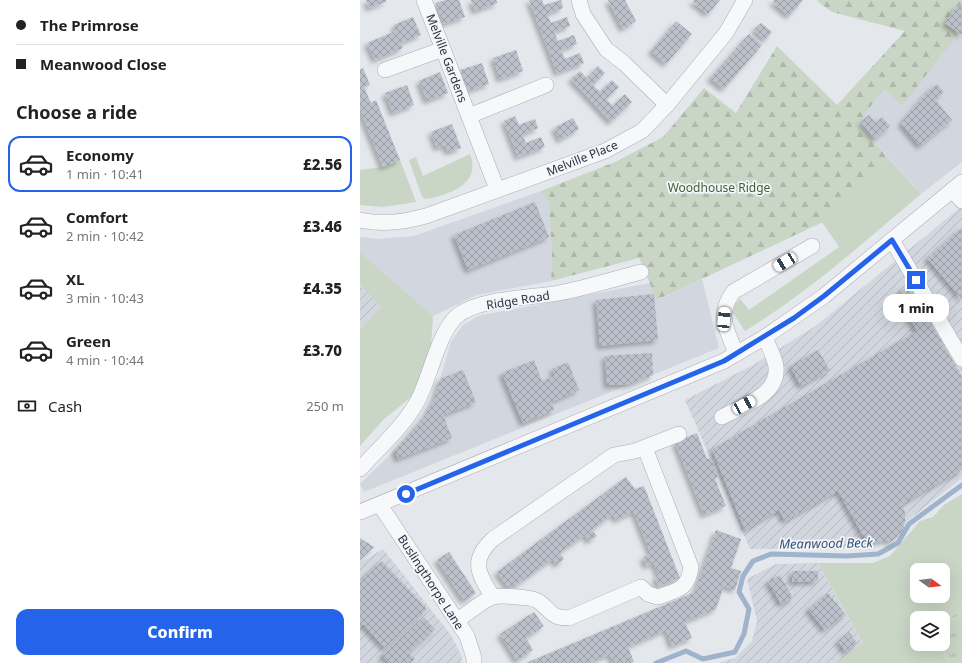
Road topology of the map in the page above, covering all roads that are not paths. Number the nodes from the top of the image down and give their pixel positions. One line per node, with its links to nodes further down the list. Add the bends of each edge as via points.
1 (424, 0): 4 (street, Melville Gardens)
2 (579, 0): 7 (street, via 583,14 606,49)
3 (745, 0): 7 (street, Melville Place, via 726,33)
4 (443, 49): 5 (street); 8 (street, Melville Gardens)
5 (386, 70)
6 (546, 85): 8 (street, Melville Gardens)
7 (667, 105): 10 (street, Melville Place, via 642,131 605,151)
8 (469, 116): 10 (street, Melville Gardens)
9 (957, 186): 11 (street); 13 (street)
10 (497, 189): 12 (street, Melville Place, via 405,222 378,224)
11 (962, 201)
12 (360, 220)
13 (892, 240): 16 (street, via 824,296); 18 (street)
14 (812, 246): 17 (street, via 733,292 725,305 724,319)
15 (641, 272): 22 (street, Ridge Road, via 559,293 477,306 457,316 445,332 416,403 397,429)
16 (765, 337): 17 (street); 19 (street, via 776,366 775,379 766,393)
17 (736, 354): 23 (street)
18 (962, 359)
19 (722, 417)
20 (679, 434): 21 (street)
21 (645, 448): 25 (street, via 614,455 482,549 478,558 478,569); 25 (street, via 691,567 690,578 683,588 658,597 648,594 642,587 569,618 559,618 551,614 537,600 528,597)
22 (360, 469)
23 (380, 505): 24 (street); 26 (street, Buslingthorpe Lane)
24 (360, 512)
25 (493, 597): 26 (street)
26 (457, 621): 27 (street, Buslingthorpe Lane, via 467,636)
27 (474, 663)

